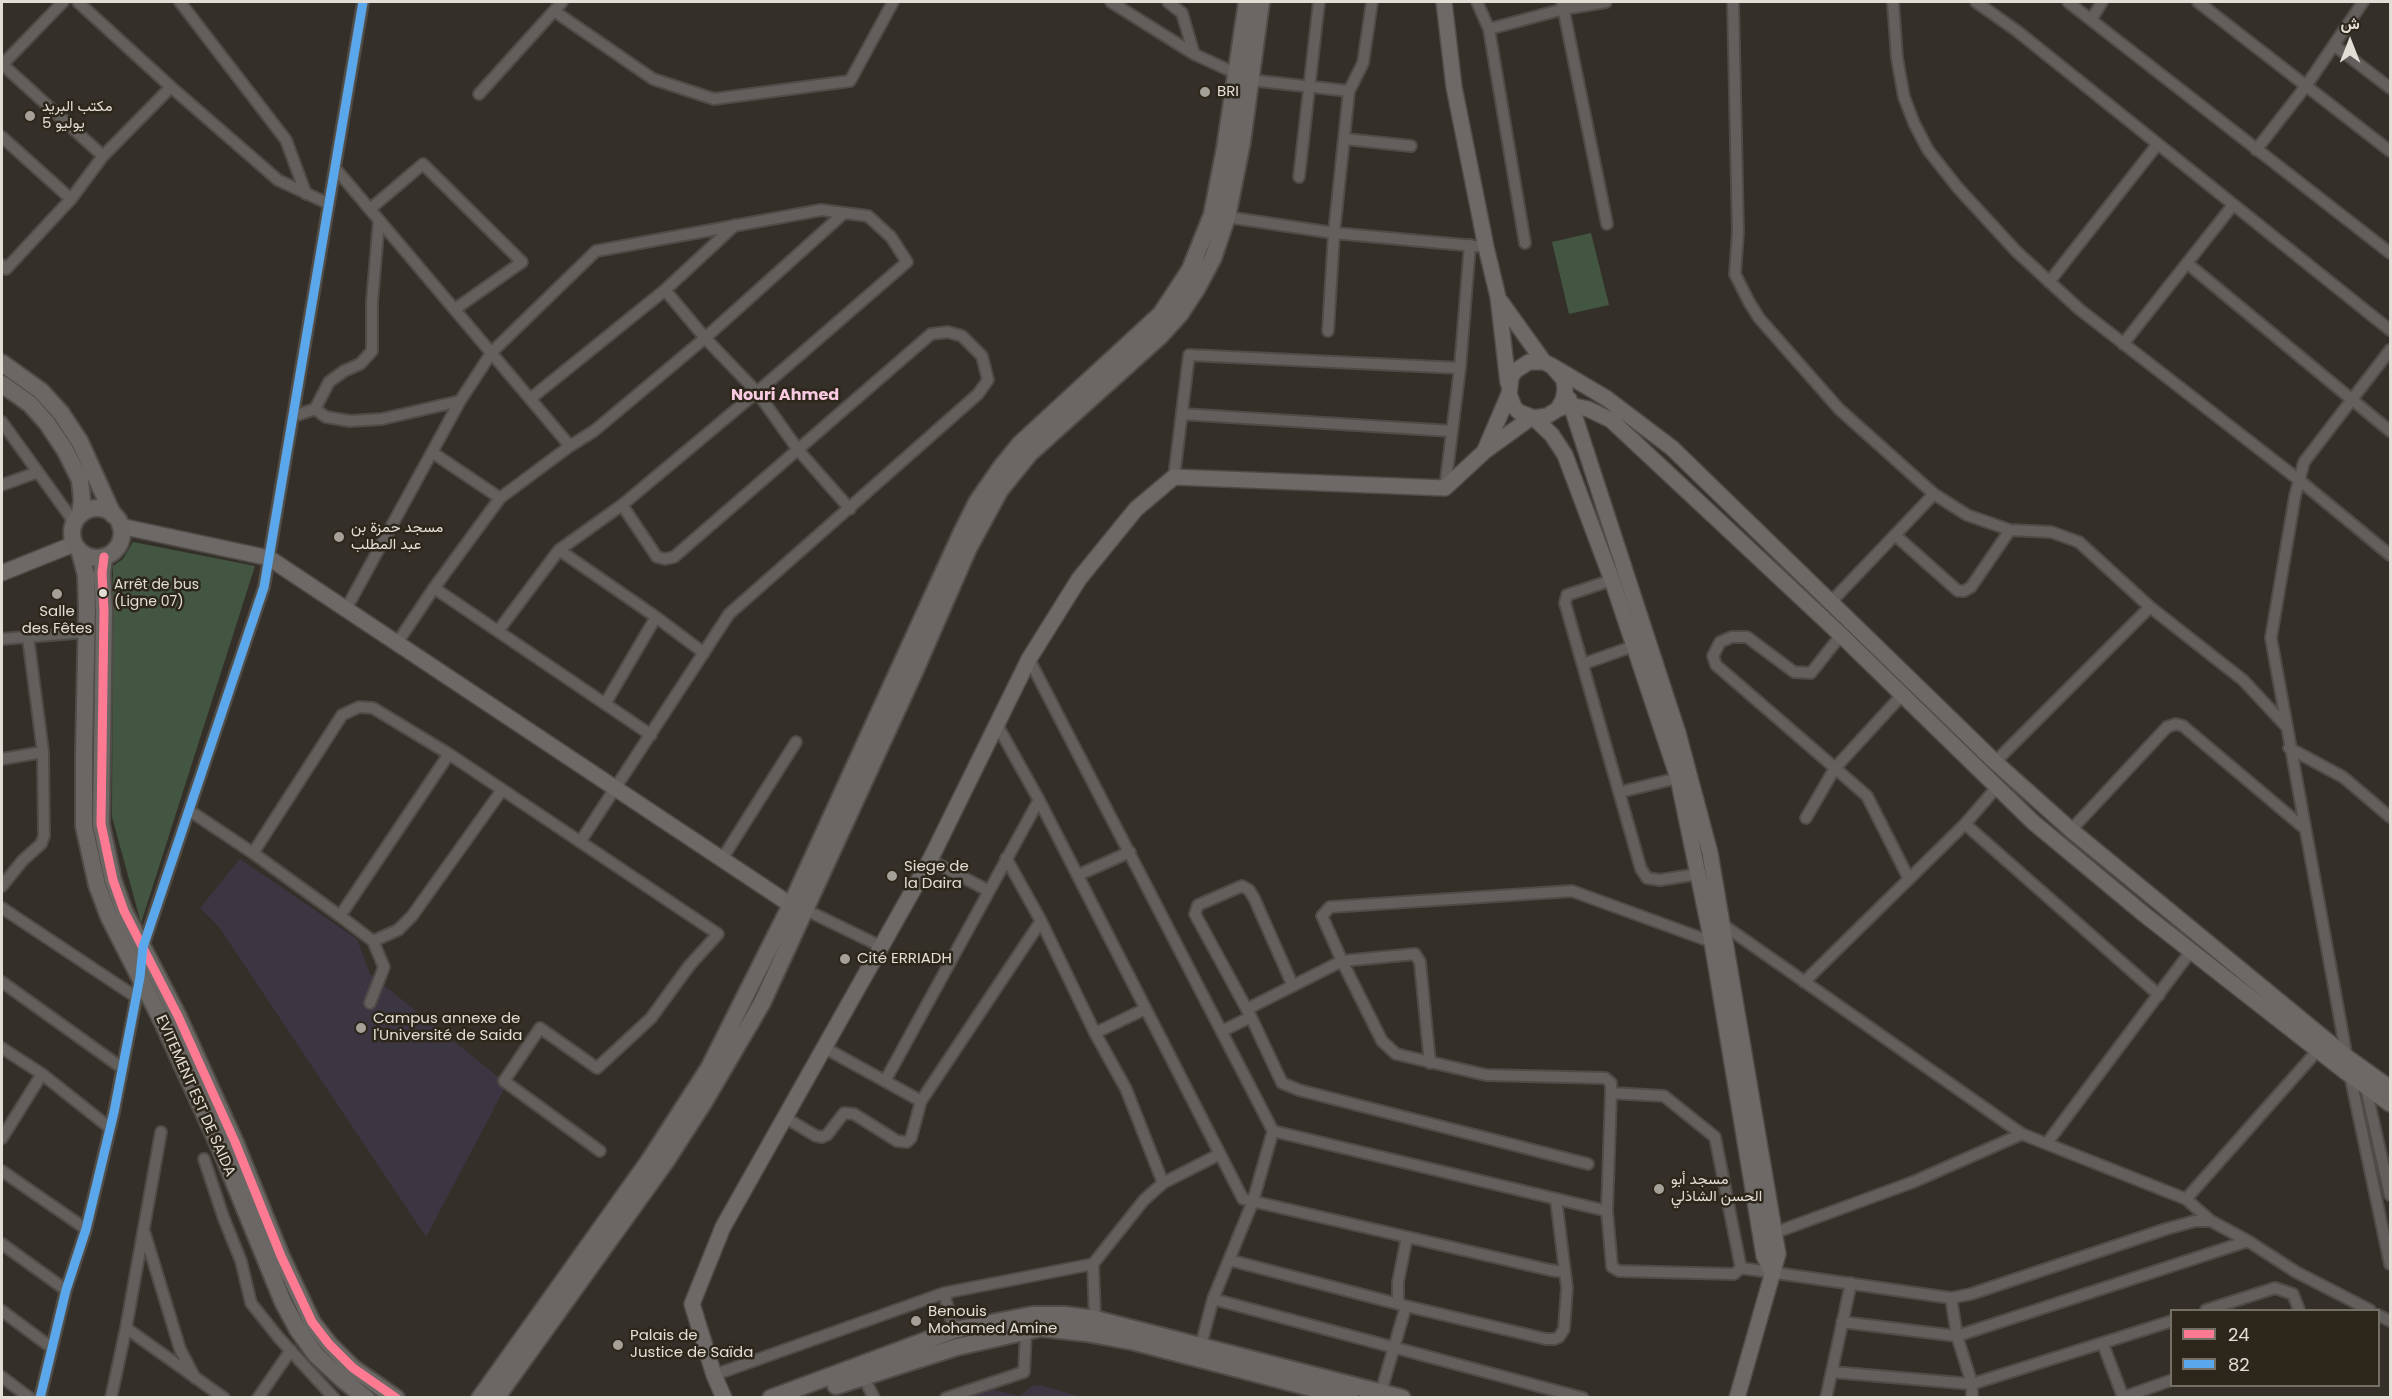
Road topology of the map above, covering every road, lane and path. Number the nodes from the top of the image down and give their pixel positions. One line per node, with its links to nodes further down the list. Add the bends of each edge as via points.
1 (63, 2): 29 (street)
2 (78, 2): 32 (street)
3 (180, 2): 46 (street, via 286,140)
4 (363, 2): 44 (street)
5 (562, 2): 24 (street)
6 (893, 2): 24 (street, via 850,81 714,99 654,79)
7 (1111, 2): 28 (street)
8 (1168, 2): 28 (street, via 1182,13)
9 (1247, 2): 30 (main road)
10 (1261, 2): 30 (main road)
11 (1319, 2): 33 (street)
12 (1372, 2): 35 (street, via 1363,63)
13 (1444, 2): 59 (main road, via 1454,87)
14 (1477, 2): 26 (street)
15 (1605, 2): 23 (street)
16 (1733, 2): 99 (street, via 1736,274 1759,318 1839,409)
17 (1893, 2): 63 (street, via 1904,97 1928,150 2001,235)
18 (1976, 2): 39 (street)
19 (2068, 2): 25 (street)
20 (2102, 2): 25 (street)
21 (2198, 2): 31 (street)
22 (2363, 2): 27 (street)
23 (1563, 5): 26 (street); 54 (street)
24 (554, 11): 36 (street)
25 (2091, 20): 41 (street)
26 (1489, 29): 57 (street)
27 (2334, 45): 31 (street); 34 (street)
28 (1194, 54): 30 (street)
29 (2, 64): 43 (street)
30 (1243, 76): 33 (street); 52 (main road, via 1242,142); 164 (main road, via 1212,215 1190,270 1161,314 1020,444 977,502)
31 (2306, 86): 41 (street); 42 (street)
32 (171, 87): 43 (street); 46 (street, via 278,180)
33 (1311, 88): 35 (street); 45 (street)
34 (2391, 88)
35 (1349, 92): 38 (street)
36 (479, 94)
37 (2, 137): 47 (street)
38 (1345, 140): 40 (street); 56 (street)
39 (2157, 145): 49 (street); 63 (street)
40 (1412, 146)
41 (2256, 150): 60 (street)
42 (2391, 152)
43 (103, 156): 47 (street)
44 (335, 168): 48 (street); 50 (street)
45 (1299, 177)
46 (306, 194): 48 (street)
47 (71, 199): 62 (street, via 6,269)
48 (329, 204): 85 (street)
49 (2233, 205): 61 (street); 68 (street)
50 (370, 209): 53 (street); 66 (street, via 423,164 522,262)
51 (844, 213): 55 (street, via 821,210); 69 (street); 78 (street, via 868,216 891,237 907,262)
52 (1227, 217): 56 (street); 164 (main road, via 1213,258 1180,314 1030,453 1000,490 968,549 913,675)
53 (379, 220): 66 (street); 83 (street, via 372,351 360,364 328,382)
54 (1607, 224)
55 (735, 225): 64 (street); 72 (street, via 596,251)
56 (1334, 233): 58 (street); 67 (street)
57 (1525, 243)
58 (1470, 245): 59 (street); 75 (street)
59 (1486, 247): 65 (main road)
60 (2391, 253)
61 (2188, 264): 70 (street); 81 (street)
62 (2, 265)
63 (2049, 282): 70 (street)
64 (665, 290): 69 (street); 79 (street)
65 (1498, 297): 74 (main road); 77 (main road)
66 (455, 309): 72 (street)
67 (1328, 330)
68 (2391, 330)
69 (705, 338): 78 (street); 90 (street, via 594,431)
70 (2123, 344): 96 (street)
71 (2391, 350): 81 (street)
72 (492, 352): 79 (street); 80 (street)
73 (2, 363): 104 (main road, via 42,391 61,413 80,442)
74 (1548, 364): 77 (main road, via 1521,365 1515,370); 82 (main road, via 1564,380); 115 (main road, via 1606,398 1672,448)
75 (1460, 368): 84 (street, via 1189,355); 88 (street)
76 (2, 384): 103 (main road, via 30,404 65,450 80,480 82,500)
77 (1509, 390): 86 (main road, via 1514,407); 92 (main road)
78 (757, 393): 91 (street); 101 (street)
79 (530, 399): 90 (street)
80 (460, 401): 83 (street, via 382,419 350,421 326,417); 93 (street)
81 (2353, 401): 89 (street); 96 (street, via 2304,462)
82 (1564, 407): 86 (main road, via 1547,416); 121 (main road, via 1594,411 1611,420); 168 (main road, via 1678,733 1710,854)
83 (315, 410): 85 (street)
84 (1182, 414): 88 (street); 95 (street)
85 (294, 416): 111 (street)
86 (1533, 417): 92 (main road); 113 (main road, via 1565,455)
87 (2, 422): 94 (street)
88 (1451, 431): 98 (street)
89 (2391, 431)
90 (570, 446): 100 (street)
91 (799, 451): 101 (street, via 674,557 657,556); 102 (street); 102 (street, via 931,334 948,332 962,336 982,356 988,380 978,394)
92 (1485, 451): 98 (main road)
93 (433, 453): 100 (street); 117 (street)
94 (38, 472): 97 (street); 103 (street)
95 (1174, 477): 98 (main road); 127 (main road, via 1136,509 1078,579)
96 (2299, 480): 109 (street); 132 (street, via 2271,638)
97 (2, 486)
98 (1445, 488)
99 (1934, 494): 105 (street, via 1967,515); 106 (street)
100 (500, 498): 114 (street)
101 (622, 505): 108 (street)
102 (850, 509): 126 (street, via 729,614)
103 (77, 518): 104 (main road, via 93,509 107,511); 107 (main road, via 72,529)
104 (117, 520): 110 (main road, via 120,541); 111 (main road)
105 (2010, 530): 106 (street, via 1971,587 1964,591 1958,591); 116 (street, via 2051,532 2079,542)
106 (1895, 535): 115 (street)
107 (77, 548): 110 (main road, via 91,557); 112 (main road); 120 (main road, EVITEMENT EST DE SAIDA, via 86,575)
108 (559, 550): 118 (street); 119 (street)
109 (2391, 555)
110 (104, 557): 172 (main road, via 100,824 113,880)
111 (269, 558): 117 (main road); 147 (street, via 264,586)
112 (2, 573)
113 (1612, 580): 125 (main road); 128 (street, via 1567,595 1567,615)
114 (434, 588): 119 (street); 124 (street)
115 (1830, 603): 139 (main road)
116 (2150, 608): 132 (street, via 2243,680); 139 (street)
117 (346, 609): 124 (main road)
118 (656, 617): 126 (street); 130 (street)
119 (498, 631): 130 (street)
120 (87, 632): 122 (street); 175 (main road, EVITEMENT EST DE SAIDA, via 84,826 97,885)
121 (1841, 635): 129 (main road); 140 (street, via 1811,673 1794,672 1747,637 1720,642 1713,656 1716,665)
122 (28, 637): 123 (street); 136 (street)
123 (2, 639)
124 (397, 643): 143 (main road)
125 (1634, 646): 128 (street); 141 (main road)
126 (704, 653): 133 (street)
127 (1029, 659): 131 (main road); 154 (street)
128 (1582, 664): 145 (street)
129 (1902, 694): 140 (street); 142 (main road)
130 (605, 704): 133 (street)
131 (996, 723): 146 (street); 158 (main road)
132 (2285, 725): 135 (street)
133 (651, 735): 143 (street)
134 (796, 742): 157 (street)
135 (2289, 748): 148 (street, via 2343,777); 151 (street)
136 (43, 752): 138 (street); 162 (street, via 44,836)
137 (449, 754): 144 (street); 155 (street, via 373,708 359,706 342,716); 166 (street)
138 (2, 759)
139 (1995, 762): 152 (main road)
140 (1835, 768): 149 (street); 161 (street, via 1867,796)
141 (1678, 778): 145 (street); 159 (main road)
142 (1996, 787): 150 (street); 173 (main road)
143 (616, 789): 153 (street); 157 (main road)
144 (502, 790): 153 (street); 169 (street, via 412,916 398,930)
145 (1620, 792): 159 (street, via 1641,869 1647,878 1660,880)
146 (1039, 800): 156 (street); 160 (street)
147 (190, 812): 155 (street); 172 (street)
148 (2391, 817)
149 (1806, 818)
150 (1965, 824): 161 (street); 179 (street)
151 (2304, 828): 152 (street, via 2176,724 2168,727); 189 (street)
152 (2071, 830): 189 (main road)
153 (580, 842): 207 (street, via 718,934 651,1018 597,1068 540,1028 504,1082)
154 (1130, 852): 160 (street); 184 (street)
155 (253, 853): 166 (street)
156 (1006, 858): 163 (street); 167 (street)
157 (722, 859): 164 (main road)
158 (930, 860): 163 (street); 171 (main road)
159 (1698, 874): 170 (main road)
160 (1078, 875): 182 (street)
161 (1909, 879): 177 (street)
162 (2, 886)
163 (989, 891): 194 (street)
164 (798, 907): 171 (street); 260 (main road, via 762,1003 704,1102); 274 (main road, via 709,1068 649,1161)
165 (2, 908): 180 (street)
166 (340, 916): 169 (street)
167 (1041, 921): 185 (street); 198 (street)
168 (1722, 924): 177 (street); 221 (main road)
169 (373, 941): 181 (street, via 384,967)
170 (1712, 942): 174 (street, via 1572,891 1550,891 1330,907 1322,916); 231 (main road, via 1764,1256)
171 (880, 946): 186 (main road)
172 (143, 947): 175 (street); 273 (main road, via 231,1133 312,1322 353,1368)
173 (2191, 951): 179 (street); 188 (main road)
174 (1342, 961): 178 (street); 190 (street, via 1382,1041 1396,1054); 190 (street, via 1415,954 1418,957)
175 (140, 977): 180 (street); 272 (main road, EVITEMENT EST DE SAIDA, via 220,1148 298,1330 316,1355)
176 (2, 982): 191 (street)
177 (1804, 982): 204 (street)
178 (1293, 986): 183 (street); 183 (street, via 1249,890 1242,886 1198,905 1195,914)
179 (2159, 995): 206 (street)
180 (136, 997): 191 (street)
181 (370, 1003)
182 (1145, 1009): 185 (street); 208 (street)
183 (1249, 1013): 184 (street); 210 (street, via 1282,1083)
184 (1222, 1030): 202 (street)
185 (1095, 1033): 212 (street, via 1125,1089)
186 (824, 1047): 194 (street); 200 (main road)
187 (2, 1048): 192 (street)
188 (2318, 1050): 193 (main road); 214 (street)
189 (2347, 1057): 193 (street); 195 (street); 196 (main road)
190 (1430, 1063): 197 (street, via 1486,1075 1605,1078 1611,1083)
191 (122, 1068): 201 (street)
192 (42, 1074): 201 (street); 205 (street)
193 (2349, 1075): 195 (main road); 227 (street)
194 (885, 1081): 198 (street)
195 (2366, 1086): 199 (main road); 213 (street)
196 (2391, 1088)
197 (1611, 1093): 217 (street); 228 (street, via 1664,1096 1715,1137)
198 (921, 1101): 200 (street, via 911,1138 906,1142 897,1141 854,1114 844,1113 822,1137)
199 (2391, 1104)
200 (784, 1117): 256 (main road, via 723,1227 692,1304)
201 (110, 1128): 219 (street)
202 (1273, 1131): 215 (street); 216 (street)
203 (160, 1132): 220 (street)
204 (2022, 1134): 206 (street); 221 (street, via 1913,1182)
205 (2, 1138)
206 (2047, 1143): 214 (street)
207 (600, 1150)
208 (1220, 1154): 212 (street); 216 (street, via 1243,1199)
209 (204, 1159): 254 (street, via 241,1261 251,1303)
210 (1588, 1164)
211 (2, 1171): 219 (street)
212 (1163, 1183): 226 (street, via 1144,1200)
213 (2391, 1195)
214 (2186, 1198): 218 (street)
215 (1556, 1199): 217 (street); 229 (street)
216 (1252, 1201): 222 (street); 225 (street)
217 (1607, 1211): 228 (street, via 1612,1267 1619,1271 1734,1274)
218 (2211, 1221): 223 (street); 236 (street, via 2166,1229)
219 (86, 1228): 233 (street)
220 (143, 1230): 246 (street); 259 (street, via 180,1349)
221 (1774, 1233): 231 (main road, via 1778,1254)
222 (1407, 1237): 229 (street); 238 (street, via 1398,1282)
223 (2248, 1241): 230 (street); 249 (street)
224 (2, 1244): 233 (street)
225 (1228, 1260): 237 (street); 238 (street)
226 (1093, 1264): 235 (street); 243 (street)
227 (2391, 1264)
228 (1742, 1268): 231 (street)
229 (1565, 1272): 238 (street, via 1564,1329 1554,1339)
230 (2296, 1272): 234 (street); 241 (street)
231 (1773, 1274): 232 (street); 285 (main road)
232 (1851, 1283): 236 (street); 244 (street)
233 (66, 1290): 253 (street)
234 (2284, 1290): 239 (street, via 2275,1288); 240 (street, via 2293,1294)
235 (944, 1293): 247 (street); 256 (street)
236 (1951, 1298): 249 (street)
237 (1213, 1299): 251 (street); 252 (street)
238 (1402, 1305): 252 (street)
239 (2212, 1309)
240 (2298, 1309)
241 (2366, 1309)
242 (2, 1311): 253 (street)
243 (1095, 1319): 247 (main road, via 1032,1315); 251 (main road)
244 (1842, 1322): 249 (street); 255 (street)
245 (2170, 1323): 250 (street)
246 (126, 1328): 259 (street); 268 (street)
247 (954, 1330): 278 (main road)
248 (1026, 1331): 257 (main road); 281 (street, via 1024,1372); 282 (main road, via 1041,1328 1135,1342)
249 (1957, 1336): 262 (street)
250 (2103, 1344): 262 (street); 265 (street)
251 (1201, 1345): 263 (main road)
252 (1394, 1347): 263 (street); 264 (street)
253 (52, 1348): 267 (street)
254 (291, 1350): 270 (street); 271 (street)
255 (1832, 1372): 262 (street); 286 (street)
256 (714, 1376): 277 (main road)
257 (863, 1376): 279 (main road); 280 (street)
258 (2, 1377): 266 (street)
259 (195, 1378): 269 (street)
260 (507, 1381): 275 (main road); 276 (main road)
261 (2170, 1381): 265 (street)
262 (1972, 1383): 287 (street)
263 (1381, 1392): 283 (main road)
264 (1564, 1395): 284 (street)
265 (2122, 1397)
266 (30, 1398)
267 (40, 1398)
268 (111, 1398)
269 (225, 1398)
270 (258, 1398)
271 (334, 1398)
272 (366, 1398)
273 (396, 1398)
274 (480, 1398)
275 (496, 1398)
276 (502, 1398)
277 (724, 1398)
278 (771, 1398)
279 (804, 1398)
280 (874, 1398)
281 (946, 1398)
282 (1350, 1398)
283 (1402, 1398)
284 (1582, 1398)
285 (1737, 1398)
286 (1826, 1398)
287 (1972, 1398)

